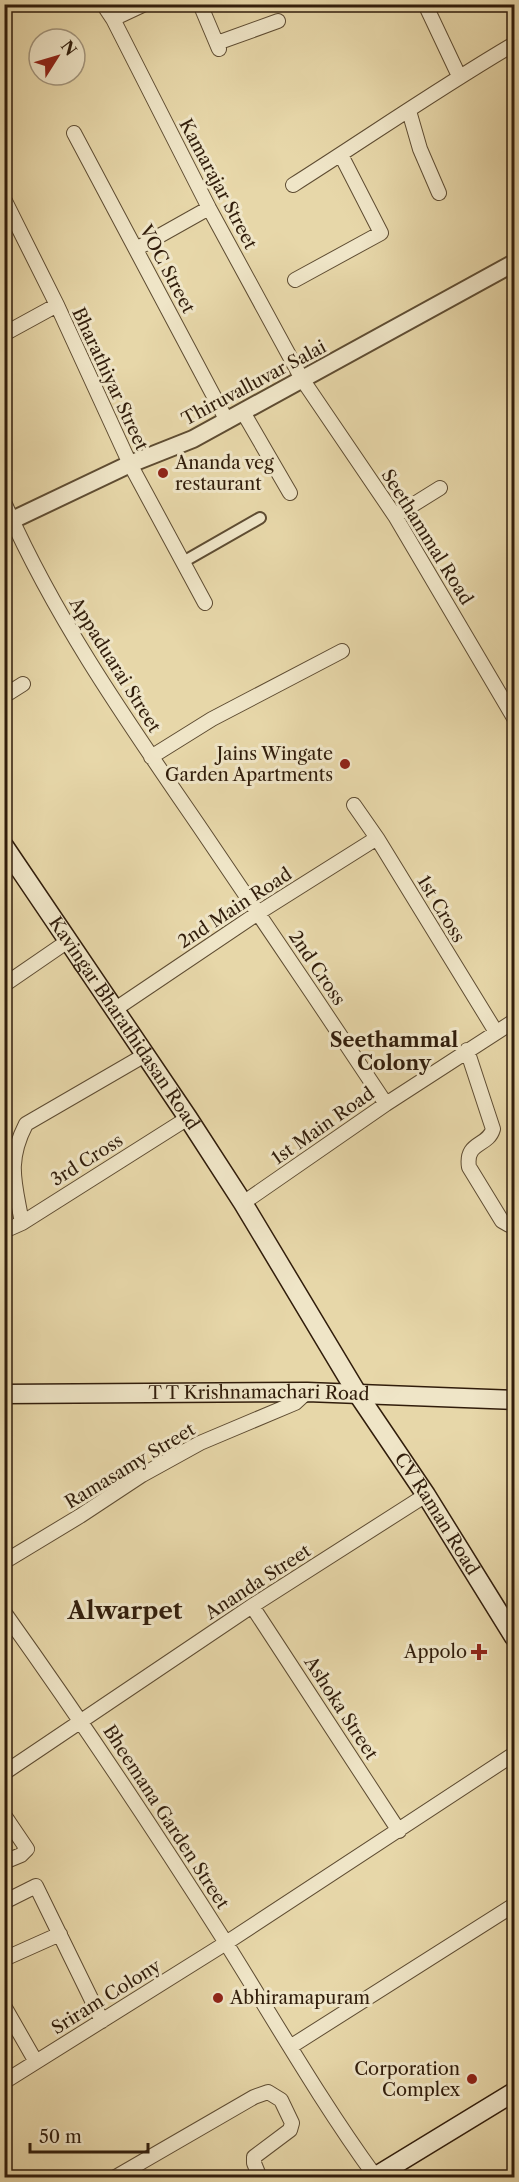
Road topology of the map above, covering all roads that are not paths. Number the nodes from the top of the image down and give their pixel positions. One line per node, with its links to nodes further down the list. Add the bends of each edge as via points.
1 (103, 4): 5 (street, Kamarajar Street)
2 (146, 4): 5 (street)
3 (200, 4): 6 (street, via 218,47)
4 (425, 4): 8 (street)
5 (113, 19): 15 (street, Kamarajar Street)
6 (278, 21)
7 (514, 44): 8 (street)
8 (459, 76): 9 (street)
9 (409, 111): 11 (street); 13 (street)
10 (74, 133): 18 (street, VOC Street)
11 (341, 154): 12 (street); 20 (street, via 381,233)
12 (293, 185)
13 (439, 193)
14 (4, 199): 16 (street, Bharathiyar Street)
15 (209, 208): 18 (street); 23 (street, Kamarajar Street)
16 (18, 226): 17 (street); 21 (street, Bharathiyar Street)
17 (4, 234)
18 (136, 249): 25 (street, VOC Street)
19 (514, 262): 23 (street, Thiruvalluvar Salai)
20 (295, 280)
21 (57, 305): 22 (street); 26 (street, Bharathiyar Street)
22 (4, 334)
23 (302, 379): 24 (street, Thiruvalluvar Salai); 30 (street, Seethammal Road)
24 (243, 412): 25 (street, Thiruvalluvar Salai); 28 (street)
25 (227, 421): 26 (street, Thiruvalluvar Salai)
26 (130, 464): 32 (street, Thiruvalluvar Salai); 33 (street, Bharathiyar Street)
27 (440, 488): 30 (street)
28 (290, 493)
29 (4, 502): 32 (street, Appaduarai Street)
30 (395, 516): 38 (street, Seethammal Road)
31 (260, 518): 33 (street)
32 (8, 522): 39 (street, Appaduarai Street, via 76,642)
33 (183, 562): 34 (street, Bharathiyar Street)
34 (205, 603)
35 (342, 651): 39 (street, via 212,719)
36 (22, 684): 37 (street)
37 (4, 696)
38 (514, 718)
39 (151, 757): 43 (street, Appaduarai Street)
40 (354, 805): 41 (street, 1st Cross)
41 (377, 838): 43 (street, 2nd Main Road); 48 (street, 1st Cross)
42 (4, 846): 44 (main road, Kavingar Bharathidasan Road)
43 (258, 913): 46 (street, 2nd Main Road); 51 (street, 2nd Cross)
44 (68, 941): 45 (street); 46 (main road, Kavingar Bharathidasan Road)
45 (4, 985)
46 (114, 1010): 50 (main road, Kavingar Bharathidasan Road)
47 (514, 1021): 48 (street, 1st Main Road)
48 (496, 1032): 49 (street, 1st Main Road)
49 (467, 1050): 51 (street, 1st Main Road); 55 (street, via 493,1129 470,1152 469,1167 502,1221)
50 (145, 1054): 52 (main road, Kavingar Bharathidasan Road); 54 (street, via 26,1124 18,1138 12,1167)
51 (386, 1104): 53 (street, 1st Main Road)
52 (188, 1118): 53 (main road, Kavingar Bharathidasan Road); 54 (street, 3rd Cross)
53 (243, 1203): 58 (main road, Kavingar Bharathidasan Road)
54 (22, 1223): 56 (street, 3rd Cross)
55 (514, 1224)
56 (4, 1231)
57 (307, 1392): 58 (main road, T T Krishnamachari Road); 59 (main road, T T Krishnamachari Road); 62 (street, Ramasamy Street, via 295,1403 200,1443 142,1475)
58 (357, 1393): 60 (main road, T T Krishnamachari Road); 61 (main road, CV Raman Road)
59 (4, 1394)
60 (514, 1400)
61 (426, 1495): 63 (street, Ananda Street); 65 (main road, CV Raman Road)
62 (4, 1562)
63 (252, 1606): 66 (street, Ananda Street); 70 (street, Ashoka Street)
64 (4, 1612): 66 (street, Bheemana Garden Street)
65 (514, 1637)
66 (82, 1721): 68 (street, Ananda Street); 75 (street, Bheemana Garden Street)
67 (514, 1754): 70 (street)
68 (4, 1773)
69 (4, 1815): 71 (street, via 27,1849)
70 (399, 1831): 75 (street)
71 (4, 1862)
72 (4, 1902): 74 (street, via 36,1886)
73 (514, 1905): 79 (street)
74 (60, 1934): 76 (street); 78 (street)
75 (226, 1943): 78 (street, Sriram Colony); 79 (street, Bheemana Garden Street)
76 (4, 1959)
77 (4, 2006): 80 (street)
78 (102, 2021): 80 (street, Sriram Colony)
79 (290, 2047): 83 (street, Bheemana Garden Street)
80 (36, 2062): 81 (street, Sriram Colony)
81 (4, 2082)
82 (514, 2092): 83 (main road)
83 (374, 2177)
84 (114, 2178): 85 (street, via 268,2092 280,2100 292,2123 290,2130 254,2157)
85 (260, 2178)

